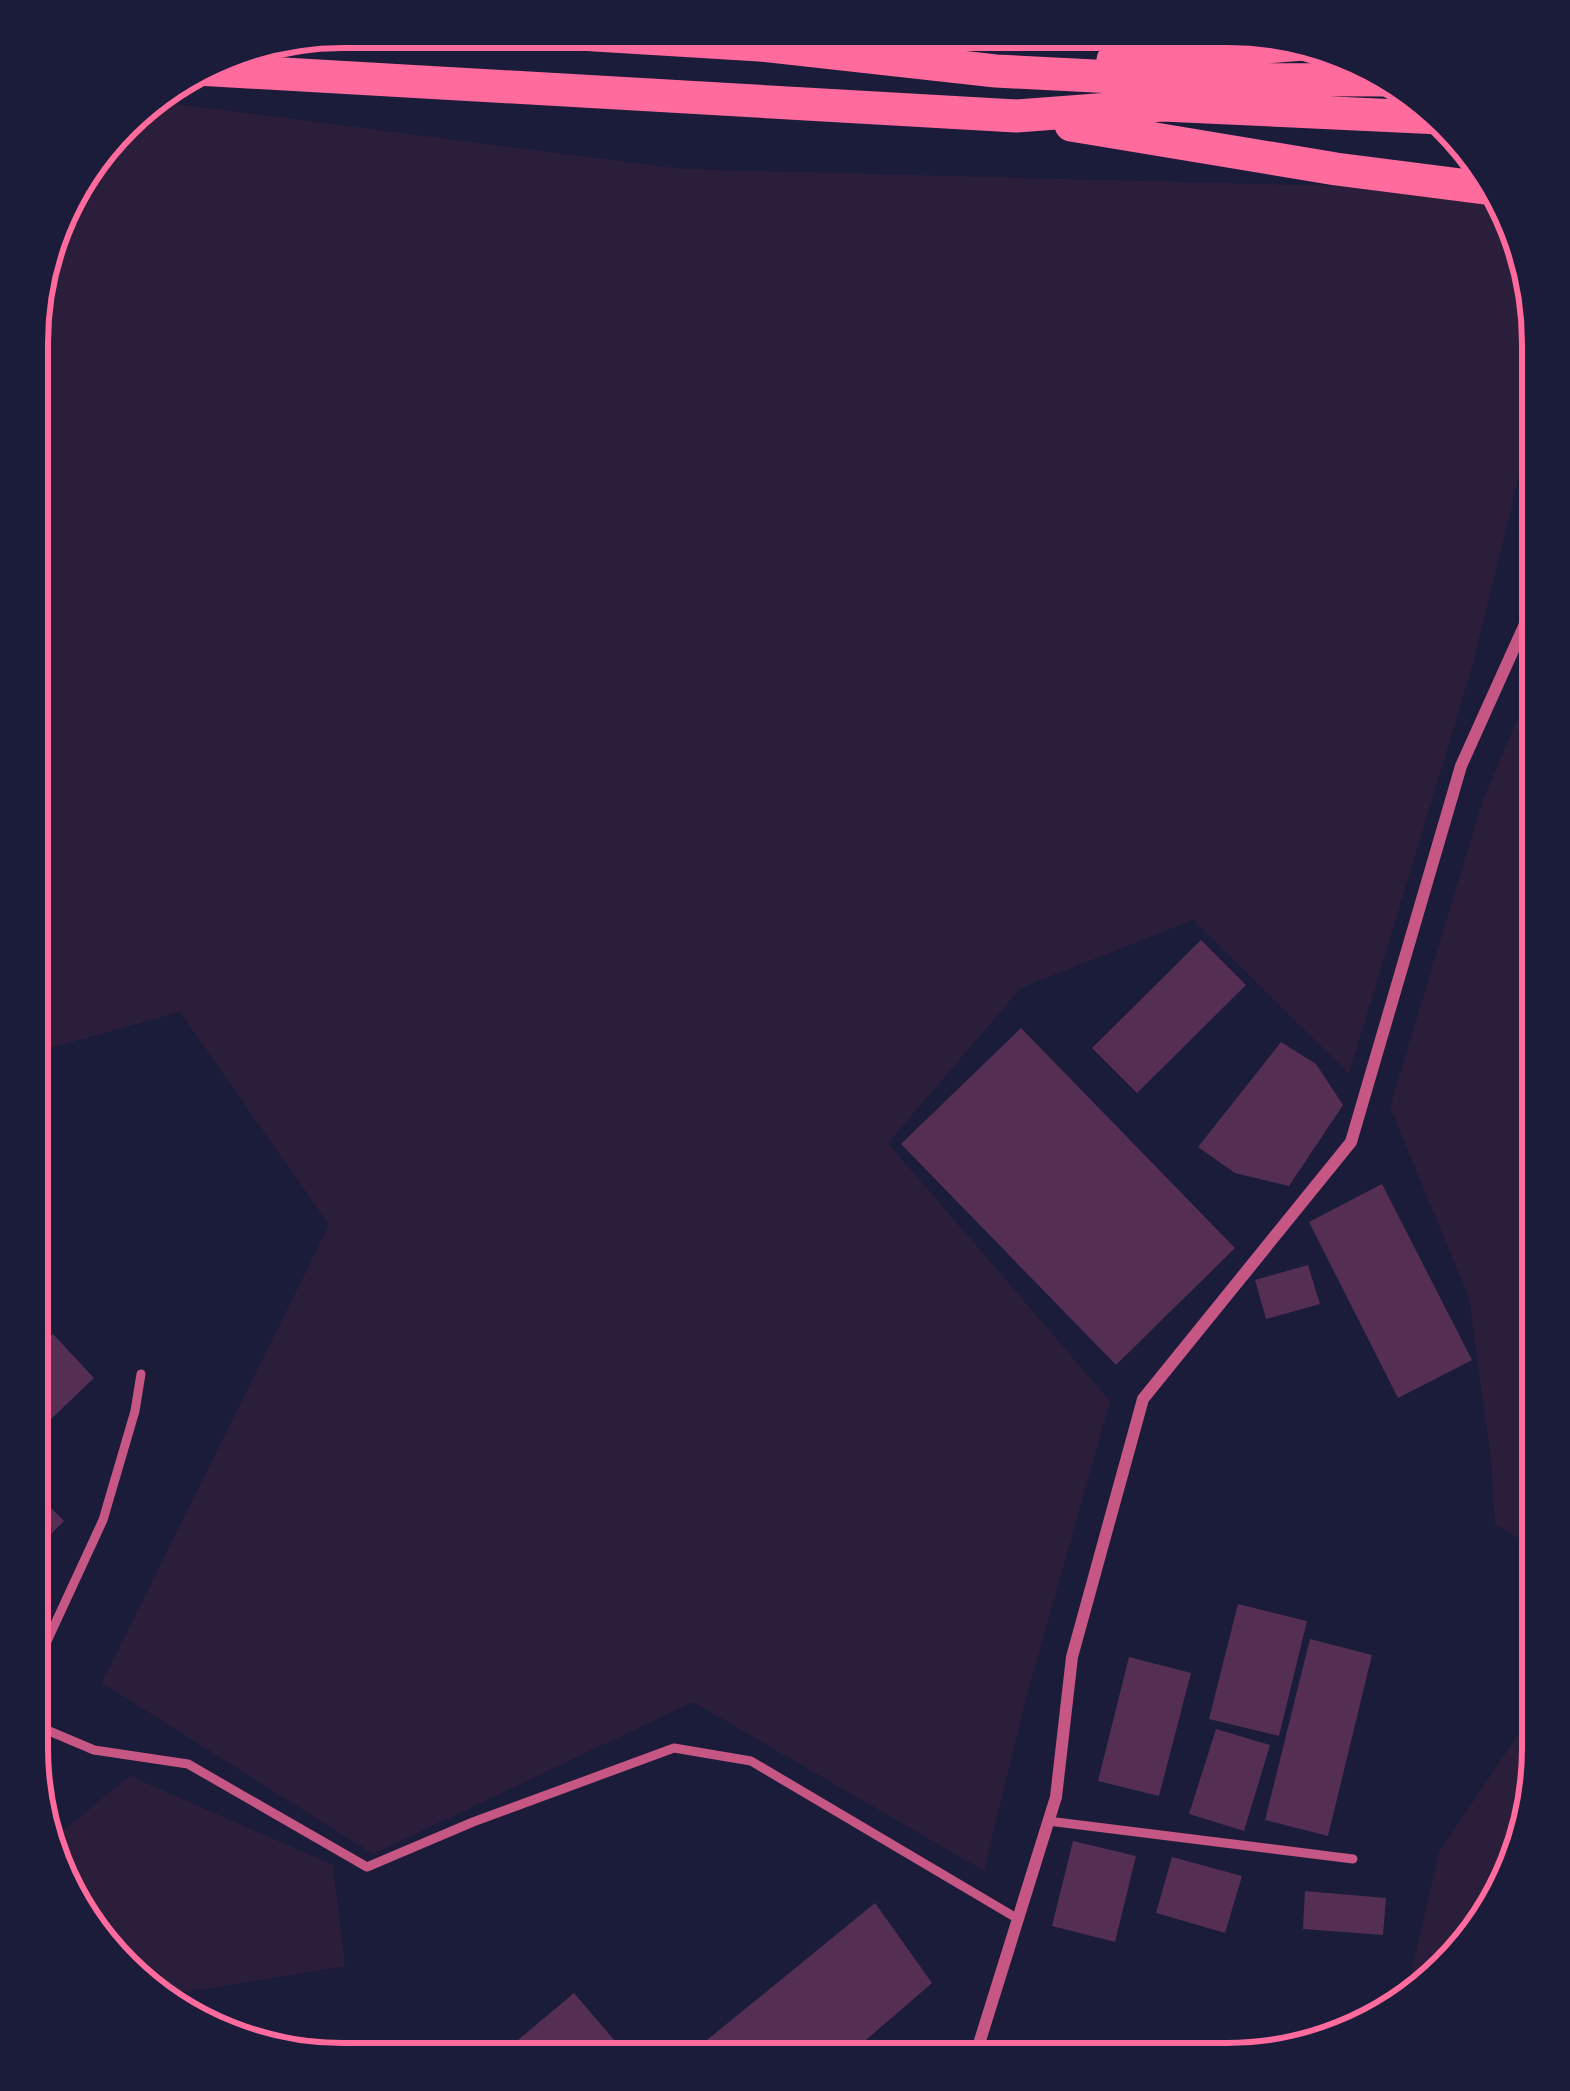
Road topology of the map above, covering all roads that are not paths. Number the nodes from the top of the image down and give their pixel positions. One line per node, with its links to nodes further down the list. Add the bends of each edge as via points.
1 (787, 48): 4 (highway)
2 (1243, 49): 4 (highway)
3 (228, 71): 6 (highway)
4 (996, 71): 5 (highway)
5 (1360, 80)
6 (1016, 116): 7 (highway, via 1163,105); 8 (highway)
7 (1417, 117)
8 (1477, 187)
9 (1522, 632): 13 (street, via 1462,766 1351,1142 1143,1400 1072,1657)
10 (141, 1374): 11 (lane, via 103,1520)
11 (48, 1639)
12 (48, 1731): 15 (lane, via 94,1750 188,1764 367,1867 674,1748 751,1761)
13 (1048, 1821): 14 (lane); 15 (street)
14 (1353, 1859)
15 (1018, 1919): 16 (street)
16 (979, 2043)

